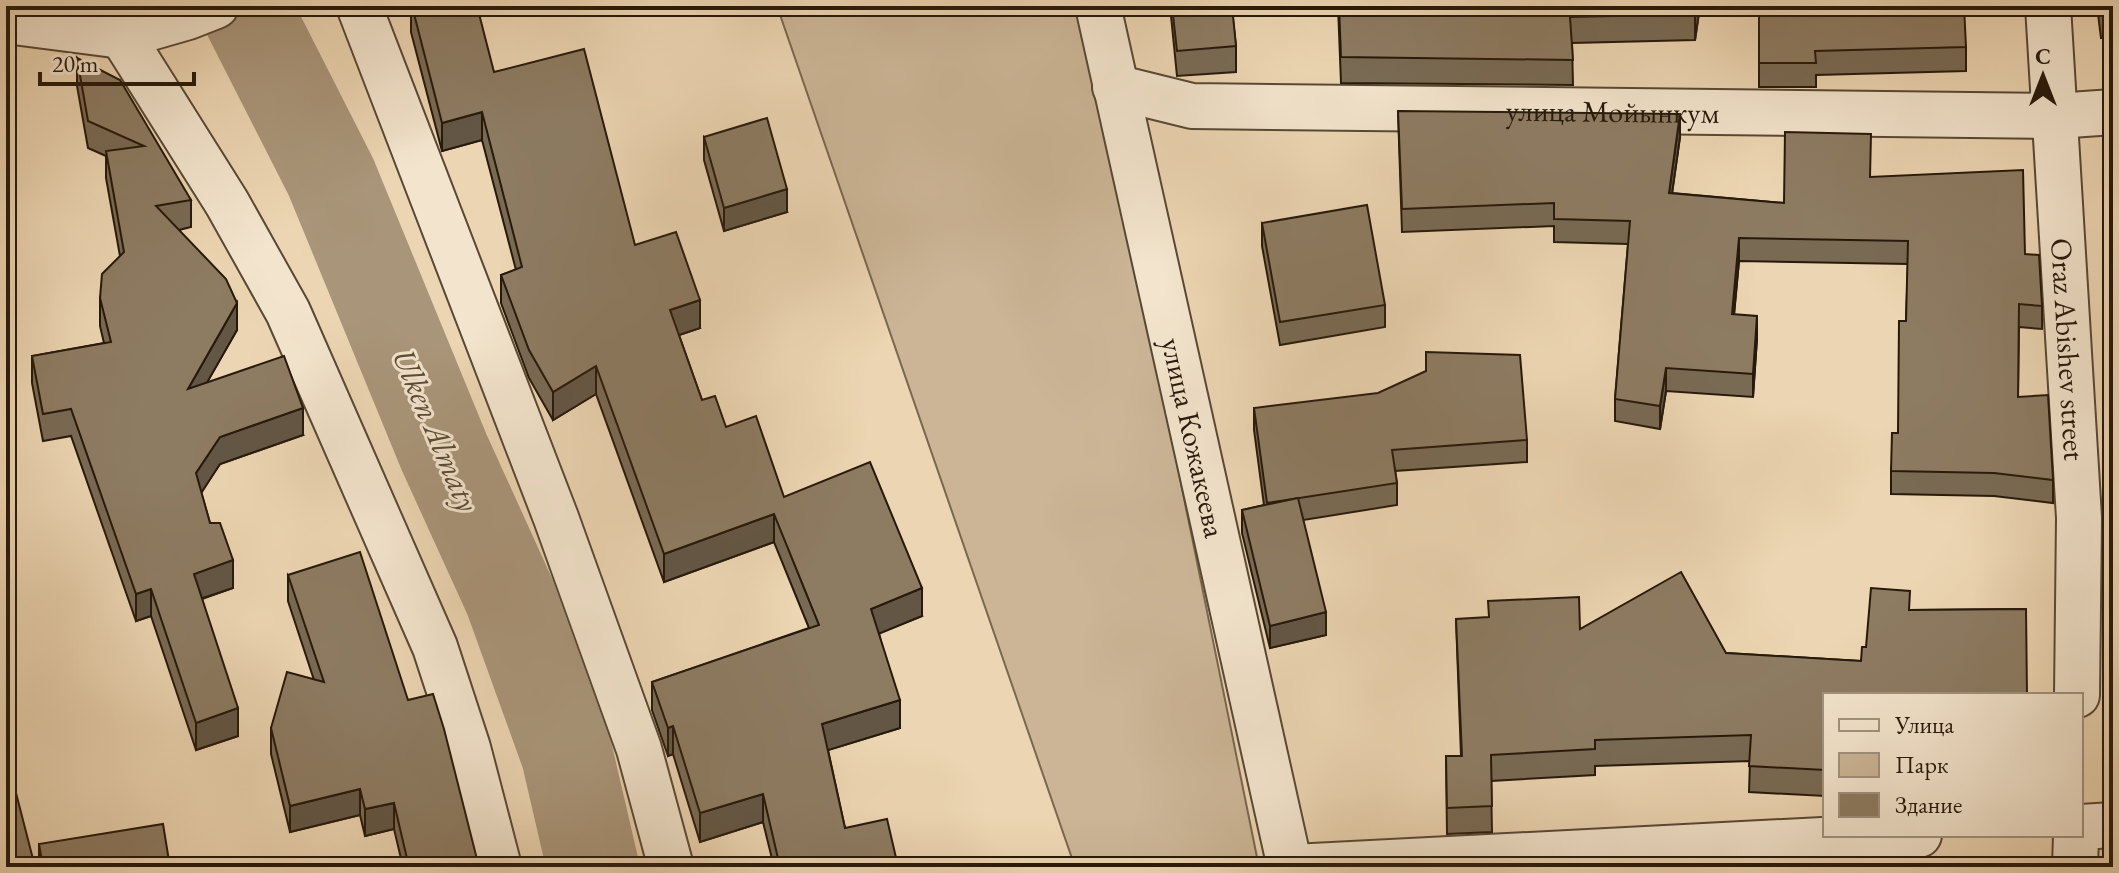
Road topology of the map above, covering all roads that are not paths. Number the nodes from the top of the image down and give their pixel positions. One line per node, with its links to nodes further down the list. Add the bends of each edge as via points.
1 (359, 6): 16 (street, via 556,518 639,749)
2 (1098, 6): 7 (street, улица Кожакеева)
3 (2048, 6): 9 (street, Oraz Abishev street)
4 (202, 12): 6 (street)
5 (6, 21): 6 (street)
6 (122, 36): 15 (street, via 288,312 435,647)
7 (1115, 87): 9 (street, улица Мойынкум, via 1192,106); 17 (street, улица Кожакеева)
8 (2113, 112): 9 (street, улица Мойынкум)
9 (2056, 116): 10 (street, Oraz Abishev street, via 2079,518)
10 (2077, 693)
11 (2113, 825): 12 (street)
12 (2083, 827)
13 (1880, 837): 17 (street)
14 (2076, 837): 18 (street)
15 (499, 867)
16 (671, 867)
17 (1291, 867)
18 (2075, 867)

